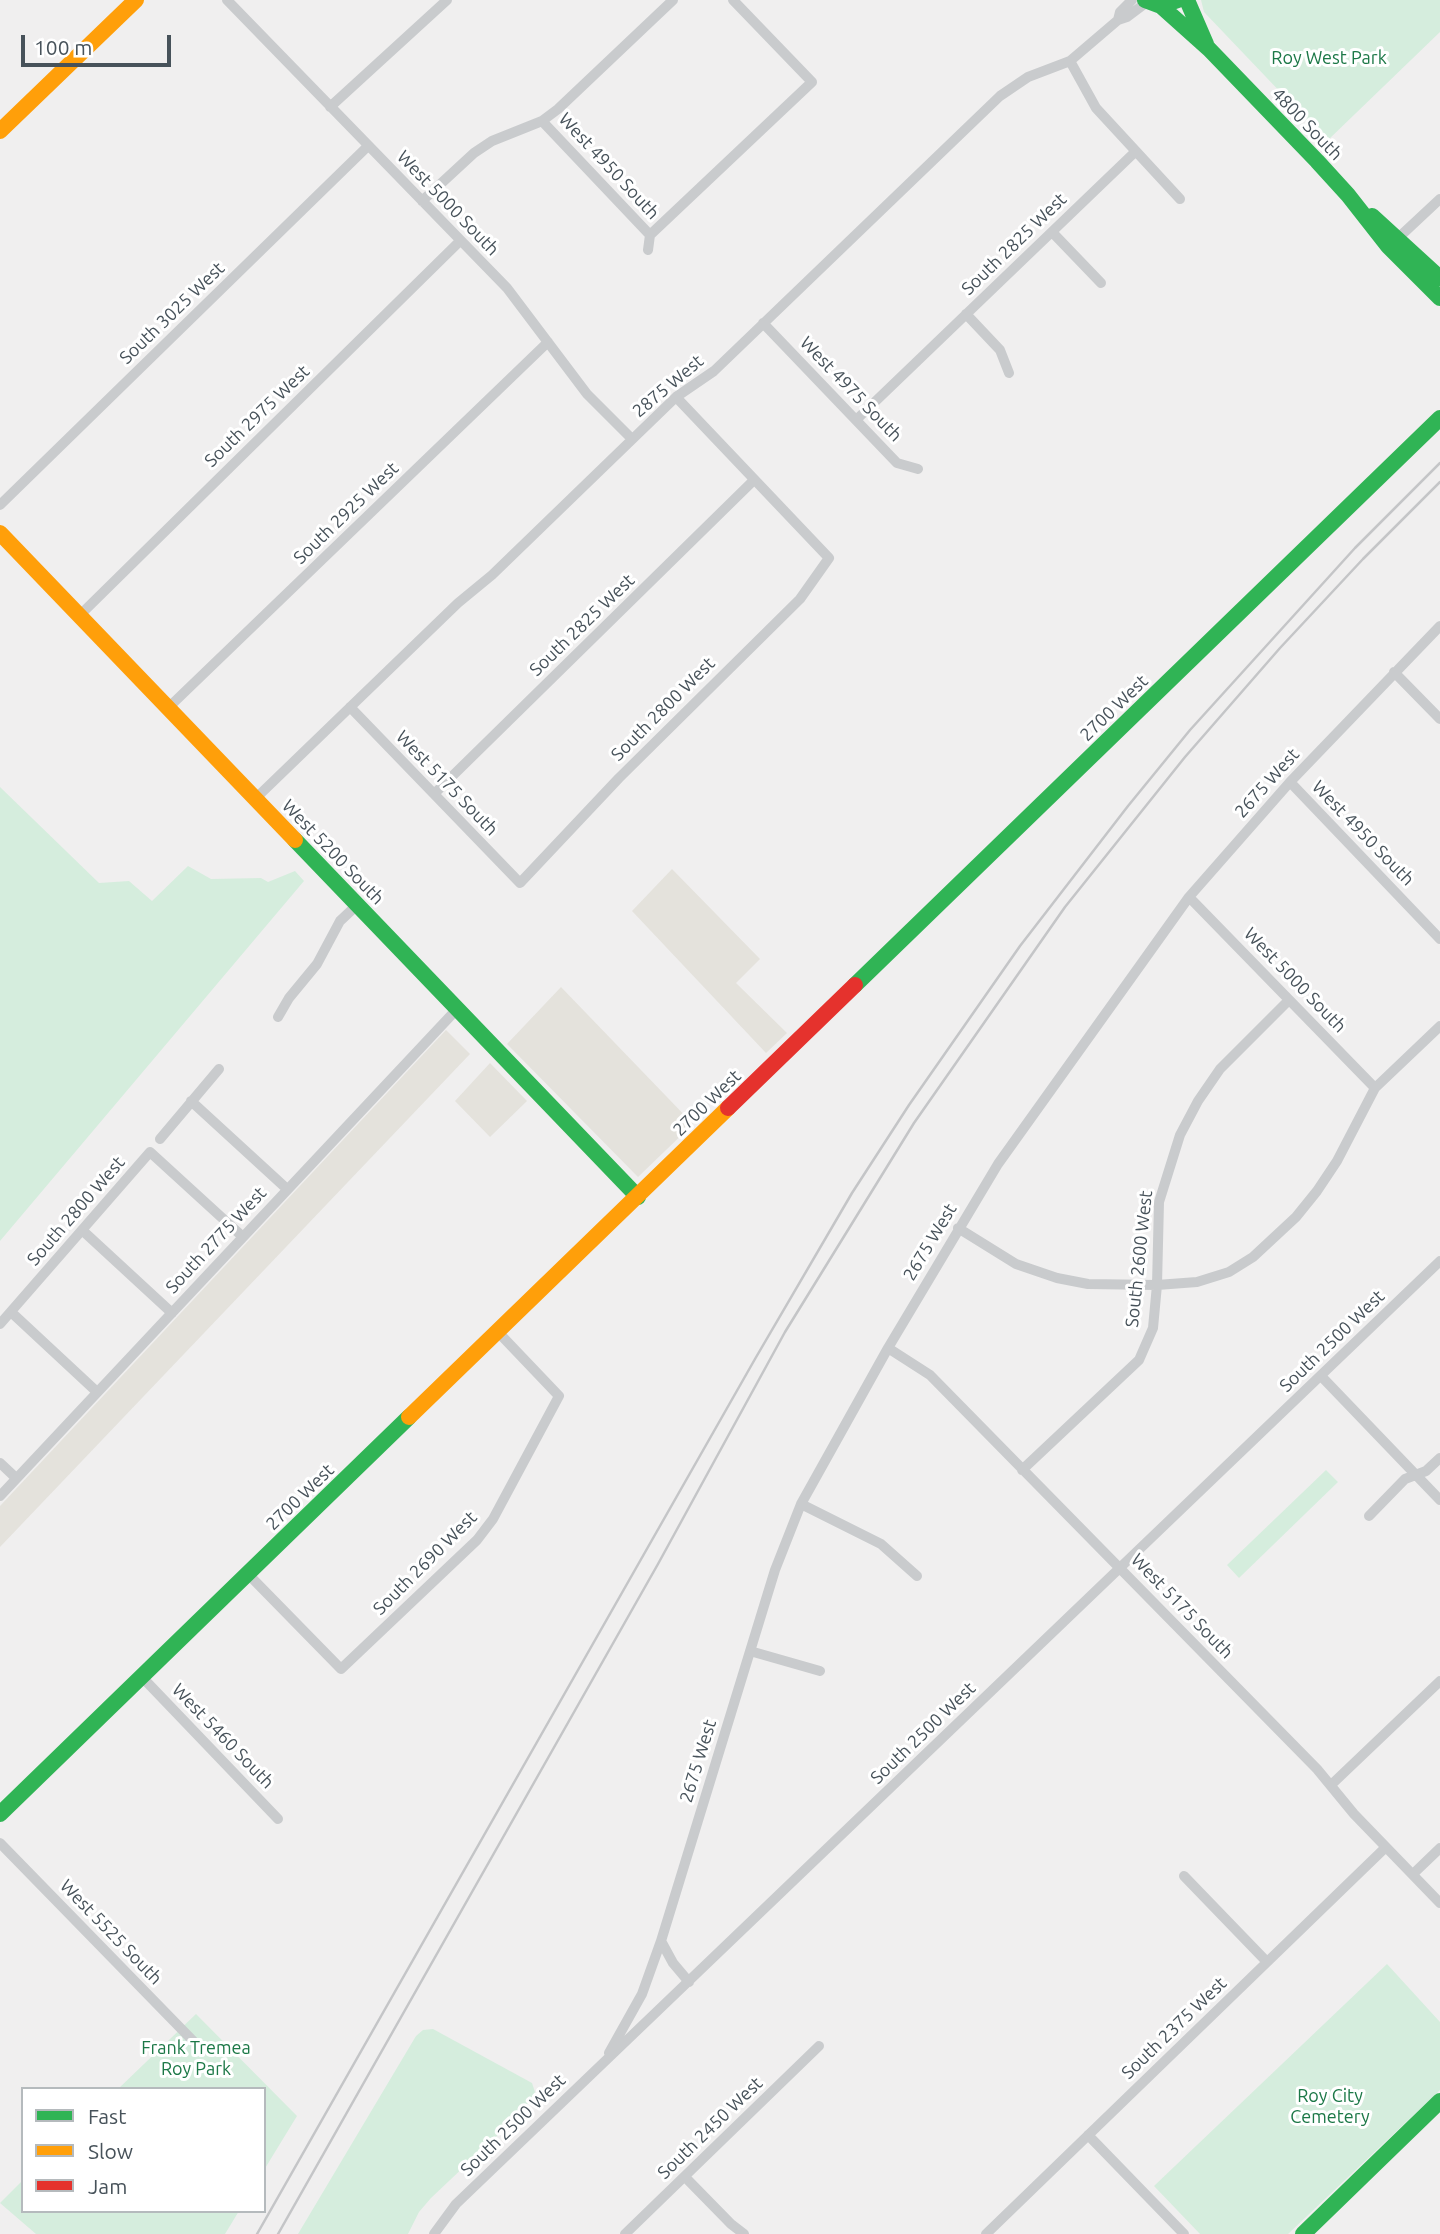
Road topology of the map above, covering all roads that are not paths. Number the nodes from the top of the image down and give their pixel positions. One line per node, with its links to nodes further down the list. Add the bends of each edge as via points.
1 (136, 0): 13 (street)
2 (227, 0): 11 (street, West 5000 South)
3 (447, 0): 11 (street)
4 (673, 0): 12 (street)
5 (733, 0): 21 (street, via 817,82)
6 (1178, 0): 8 (street)
7 (1187, 0): 9 (street, 4800 South)
8 (1146, 2): 9 (street, 4800 South); 10 (street, 2875 West)
9 (1209, 50): 16 (street, 4800 South)
10 (1070, 61): 15 (street, via 1096,108); 29 (street, 2875 West, via 1028,77 1000,96)
11 (330, 107): 14 (street, West 5000 South)
12 (542, 121): 19 (street, via 492,141); 21 (street, West 4950 South)
13 (0, 131)
14 (368, 146): 19 (street, West 5000 South); 38 (street, South 3025 West)
15 (1135, 152): 17 (street); 20 (street, South 2825 West)
16 (1348, 195): 22 (street, 4800 South); 27 (street, 4800 South, via 1388,246)
17 (1180, 199)
18 (1440, 199): 22 (street)
19 (422, 201): 23 (street, West 5000 South)
20 (1052, 232): 26 (street); 28 (street, South 2825 West)
21 (650, 235): 24 (street)
22 (1399, 237): 25 (street, 4800 South)
23 (460, 241): 30 (street, West 5000 South, via 506,288); 40 (street, South 2975 West)
24 (648, 250)
25 (1440, 278)
26 (1101, 283)
27 (1440, 298)
28 (967, 314): 31 (street, via 1000,350); 34 (street, South 2825 West)
29 (763, 323): 32 (street, 2875 West, via 714,371); 34 (street, West 4975 South)
30 (548, 342): 35 (street, West 5000 South, via 587,394); 44 (street, South 2925 West)
31 (1009, 373)
32 (676, 397): 35 (street, 2875 West); 37 (street)
33 (1440, 418): 62 (street, 2700 West)
34 (856, 420): 36 (street, West 4975 South, via 897,463)
35 (632, 439): 43 (street, 2875 West)
36 (918, 469)
37 (754, 480): 47 (street, South 2825 West); 49 (street, South 2800 West, via 829,558 800,599)
38 (0, 505)
39 (0, 533): 40 (street, West 5200 South)
40 (79, 615): 44 (street, West 5200 South)
41 (1440, 626): 42 (street, 2675 West)
42 (1394, 672): 45 (street); 46 (street, 2675 West)
43 (350, 707): 47 (street, West 5175 South); 48 (street, 2875 West)
44 (168, 708): 48 (street, West 5200 South)
45 (1440, 719)
46 (1290, 782): 50 (street, 2675 West); 52 (street, West 4950 South)
47 (434, 794): 49 (street, West 5175 South)
48 (255, 799): 51 (street, West 5200 South)
49 (520, 883)
50 (1189, 897): 53 (street, West 5000 South); 63 (street, 2675 West, via 998,1164)
51 (357, 905): 54 (street, West 5200 South); 55 (street, via 340,921 317,964)
52 (1440, 939)
53 (1289, 1000): 58 (street, West 5000 South); 67 (street, South 2600 West, via 1220,1069 1180,1135 1159,1202)
54 (457, 1009): 61 (street, South 2775 West); 62 (street, West 5200 South)
55 (278, 1017)
56 (1440, 1026): 58 (street)
57 (219, 1069): 59 (street)
58 (1375, 1088): 67 (street, via 1317,1191 1252,1257 1229,1272 1197,1282)
59 (191, 1101): 60 (street); 61 (street)
60 (160, 1139)
61 (287, 1189): 65 (street, South 2775 West)
62 (638, 1197): 71 (street, 2700 West)
63 (958, 1228): 67 (street, via 1016,1264 1057,1278 1088,1284); 72 (street, 2675 West)
64 (82, 1230): 65 (street, South 2800 West, via 150,1152); 68 (street, South 2800 West); 69 (street)
65 (243, 1237): 69 (street, South 2775 West)
66 (1440, 1261): 73 (street, South 2500 West)
67 (1157, 1285): 77 (street, South 2600 West, via 1153,1328 1139,1360)
68 (11, 1312): 70 (street, South 2800 West); 74 (street)
69 (172, 1313): 74 (street, South 2775 West)
70 (0, 1324)
71 (498, 1332): 85 (street, 2700 West); 85 (street, South 2690 West, via 559,1396 493,1519 477,1540 341,1669)
72 (888, 1348): 77 (street, West 5175 South, via 930,1375); 82 (street, 2675 West)
73 (1321, 1376): 78 (street); 84 (street, South 2500 West)
74 (97, 1392): 79 (street, South 2775 West)
75 (1440, 1458): 78 (street)
76 (0, 1463): 79 (street)
77 (1022, 1470): 84 (street, West 5175 South)
78 (1416, 1475): 81 (street); 83 (street, via 1405,1479)
79 (16, 1478): 80 (street, South 2775 West)
80 (0, 1496)
81 (1440, 1500)
82 (802, 1504): 86 (street, via 881,1544); 87 (street, 2675 West)
83 (1369, 1516)
84 (1120, 1568): 91 (street, West 5175 South); 102 (street, South 2500 West)
85 (248, 1574): 89 (street, 2700 West)
86 (917, 1576)
87 (750, 1651): 88 (street); 100 (street, 2675 West)
88 (820, 1671)
89 (142, 1677): 92 (street, 2700 West); 93 (street, West 5460 South)
90 (1440, 1681): 91 (street)
91 (1331, 1785): 95 (street, West 5175 South)
92 (0, 1814)
93 (278, 1819)
94 (0, 1843): 103 (street, West 5525 South)
95 (1386, 1847): 97 (street, West 5175 South); 101 (street, South 2375 West)
96 (1440, 1848): 97 (street)
97 (1413, 1874): 99 (street, West 5175 South)
98 (1184, 1876): 101 (street)
99 (1440, 1903)
100 (661, 1941): 102 (street); 105 (street, 2675 West, via 642,1994)
101 (1267, 1962): 107 (street, South 2375 West)
102 (690, 1982): 105 (street, South 2500 West)
103 (198, 2046)
104 (819, 2046): 108 (street, South 2450 West)
105 (604, 2062): 109 (street, South 2500 West, via 456,2204)
106 (1440, 2101): 114 (street)
107 (1088, 2135): 112 (street, South 2375 West); 113 (street)
108 (685, 2177): 110 (street, South 2450 West); 111 (street)
109 (434, 2234)
110 (625, 2234)
111 (744, 2234)
112 (986, 2234)
113 (1185, 2234)
114 (1303, 2234)

